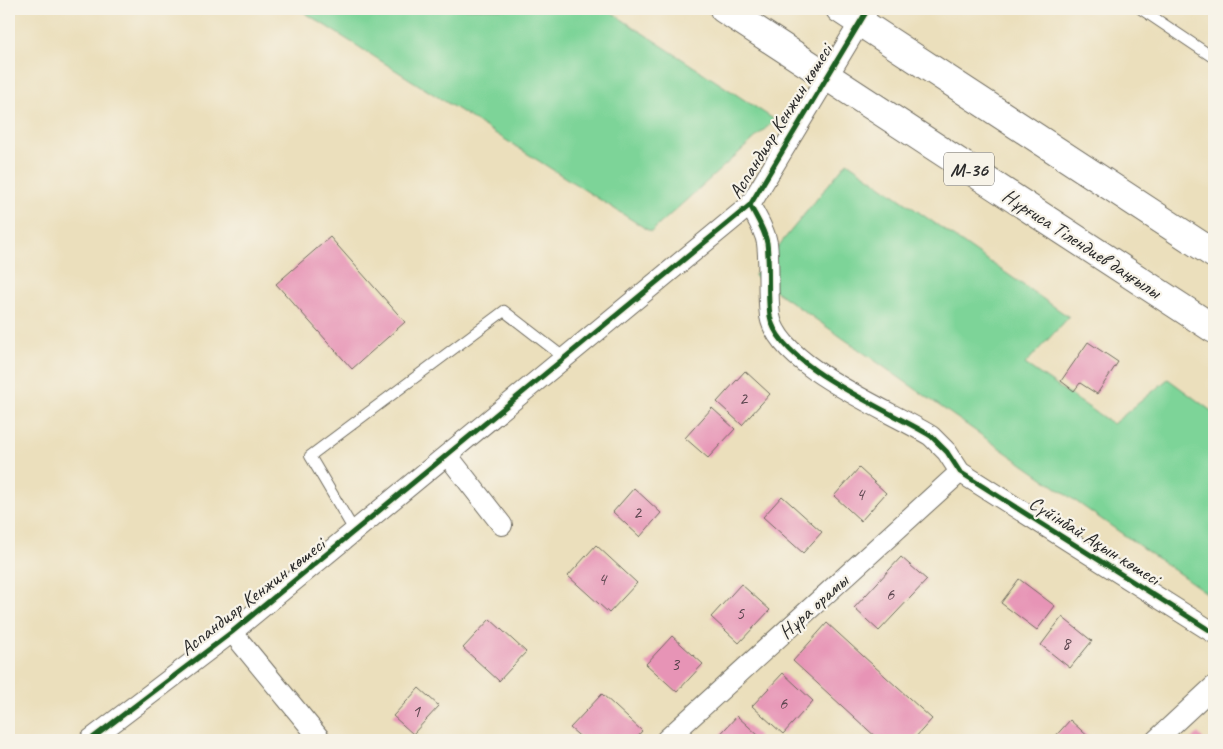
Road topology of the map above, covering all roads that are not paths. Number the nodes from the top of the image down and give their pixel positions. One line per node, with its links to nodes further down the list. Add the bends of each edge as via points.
1 (724, 9): 5 (main road, Нұрғиса Тілендиев даңғылы / M-36)
2 (1141, 9): 4 (lane)
3 (856, 13): 5 (street, Аспандияр Кенжин көшесі); 7 (main road)
4 (1214, 58)
5 (827, 75): 6 (street, Аспандияр Кенжин көшесі); 8 (main road, Нұрғиса Тілендиев даңғылы / M-36)
6 (750, 205): 9 (street, Аспандияр Кенжин көшесі); 11 (street, via 767,242 770,317 785,346 810,367 930,436 947,452)
7 (1214, 254)
8 (1214, 329)
9 (566, 359): 10 (street, Аспандияр Кенжин көшесі); 13 (lane, via 504,311 310,456)
10 (448, 456): 12 (street); 13 (street, Аспандияр Кенжин көшесі)
11 (960, 472): 15 (street, Сүйінбай Ақын көшесі); 19 (street, Нұра орамы)
12 (502, 525)
13 (356, 532): 14 (street, Аспандияр Кенжин көшесі)
14 (232, 632): 17 (street, Аспандияр Кенжин көшесі); 18 (street)
15 (1214, 633)
16 (1214, 686): 20 (street)
17 (90, 740)
18 (321, 740)
19 (666, 740)
20 (1156, 740)

